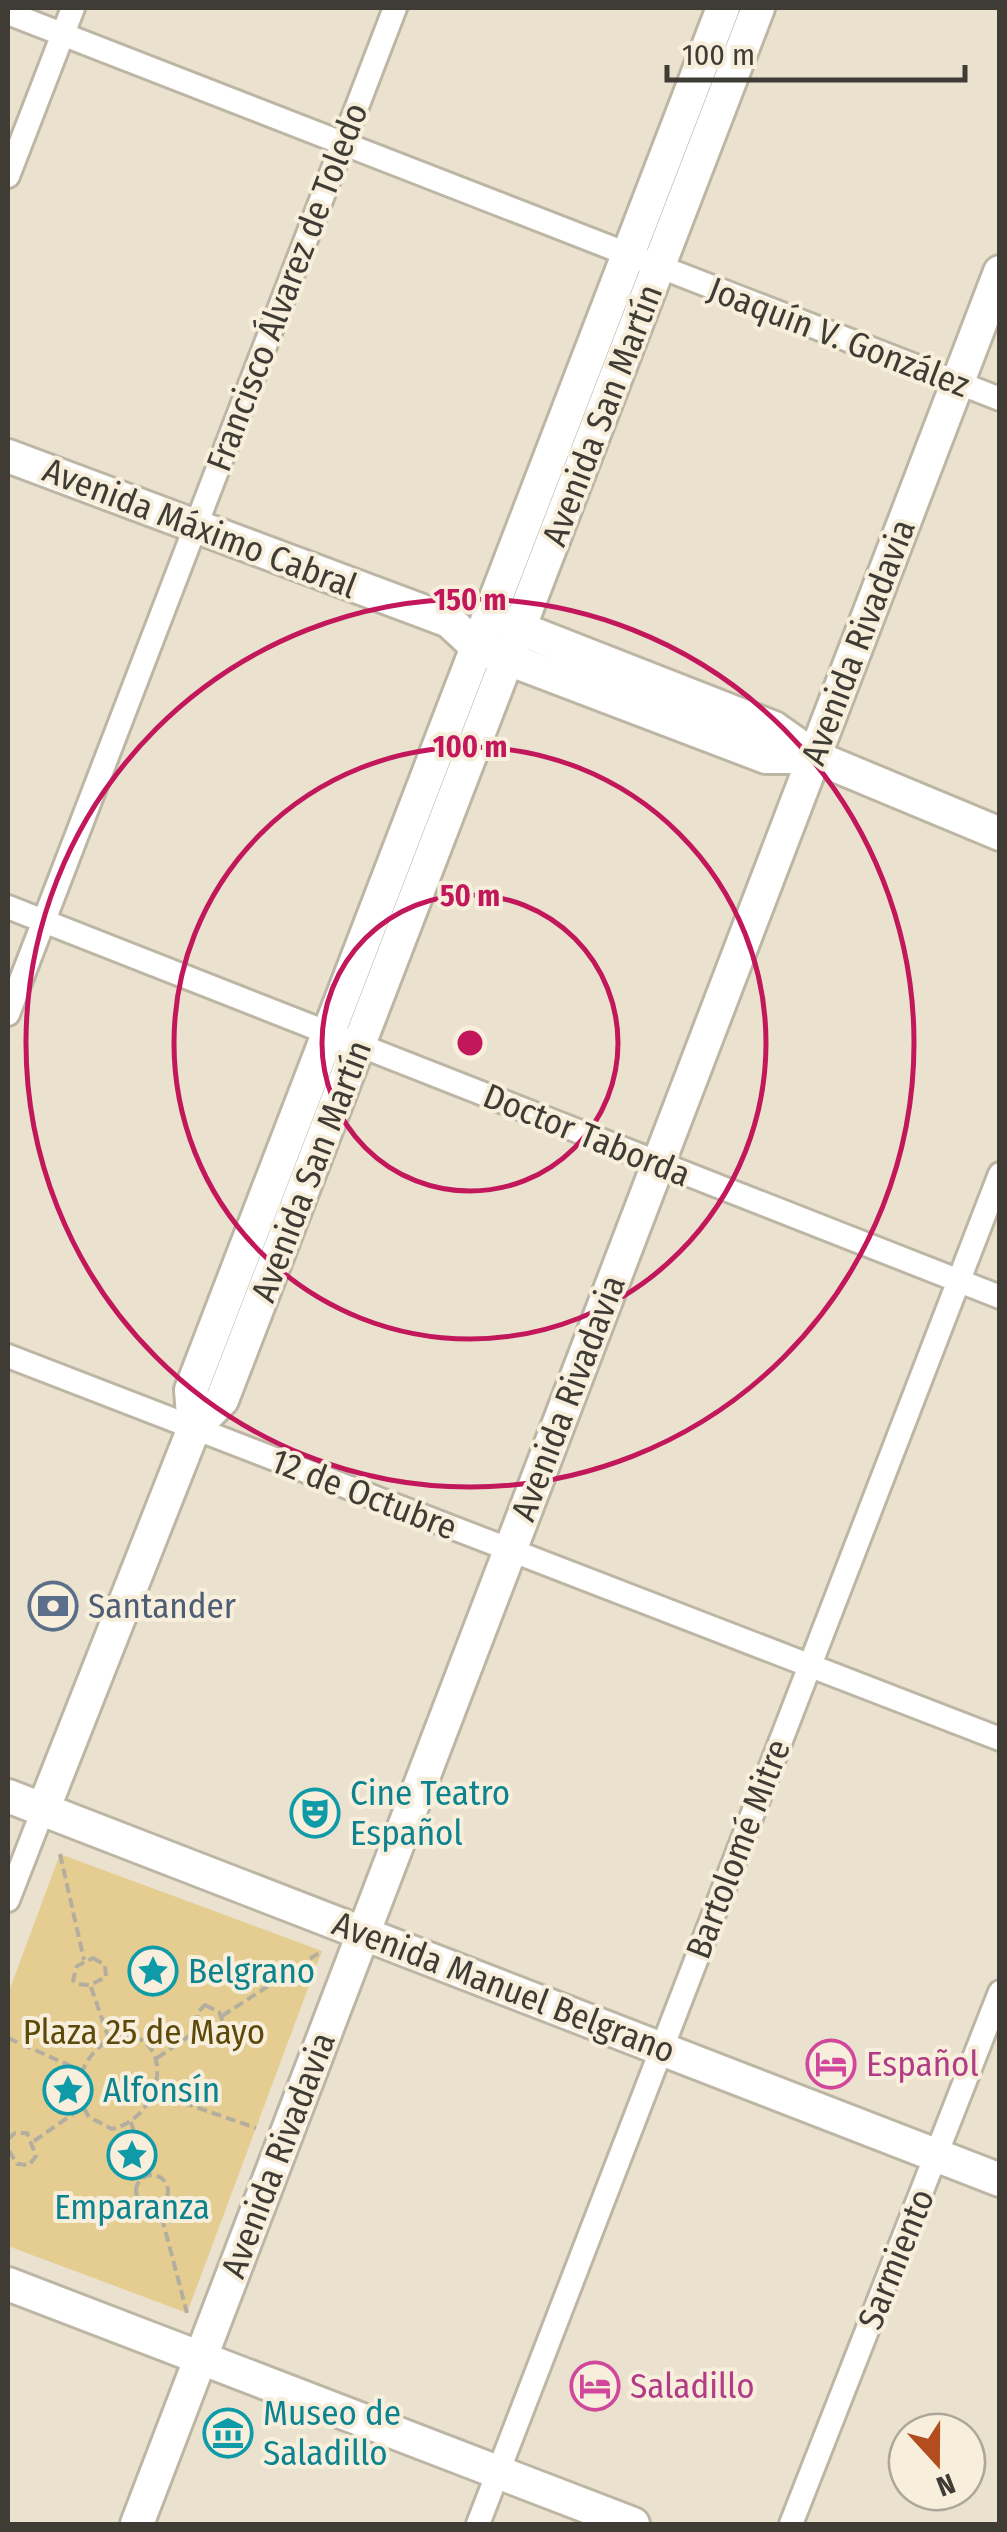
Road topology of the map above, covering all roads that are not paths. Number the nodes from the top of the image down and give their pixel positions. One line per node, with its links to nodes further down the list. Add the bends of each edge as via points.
1 (73, 8): 6 (street)
2 (395, 8): 7 (street, Francisco Álvarez de Toledo)
3 (723, 8): 9 (main road, Avenida San Martín)
4 (758, 8): 9 (main road, Avenida San Martín)
5 (8, 14): 6 (street, Joaquín V. González)
6 (62, 35): 7 (street, Joaquín V. González); 8 (street)
7 (342, 144): 9 (street, Joaquín V. González); 14 (street, Francisco Álvarez de Toledo)
8 (8, 176)
9 (643, 261): 11 (street, Joaquín V. González); 15 (main road, Avenida San Martín); 16 (main road, Avenida San Martín)
10 (1000, 272): 11 (main road, Avenida Rivadavia)
11 (957, 382): 12 (street, Joaquín V. González); 18 (main road, Avenida Rivadavia)
12 (1000, 399)
13 (8, 456): 14 (main road, Avenida Máximo Cabral)
14 (195, 526): 16 (main road, Avenida Máximo Cabral); 21 (street, Francisco Álvarez de Toledo)
15 (522, 627): 16 (main road, Avenida Máximo Cabral); 17 (main road, Avenida San Martín); 18 (main road, Avenida Máximo Cabral, via 774,728)
16 (482, 632): 17 (main road, Avenida Máximo Cabral); 23 (main road, Avenida San Martín)
17 (510, 658): 18 (main road, Avenida Máximo Cabral, via 766,756); 24 (main road, Avenida San Martín)
18 (815, 757): 19 (main road, Avenida Máximo Cabral); 25 (main road, Avenida Rivadavia)
19 (1000, 834)
20 (8, 907): 21 (street, Doctor Taborda)
21 (44, 921): 22 (street, Francisco Álvarez de Toledo); 23 (street, Doctor Taborda)
22 (8, 1014)
23 (328, 1033): 24 (street, Doctor Taborda); 30 (main road, Avenida San Martín, via 190,1390)
24 (359, 1045): 25 (street, Doctor Taborda); 30 (main road, Avenida San Martín, via 222,1400)
25 (658, 1163): 27 (street, Doctor Taborda); 31 (main road, Avenida Rivadavia)
26 (1000, 1174): 27 (street, Bartolomé Mitre)
27 (958, 1281): 28 (street, Doctor Taborda); 32 (street, Bartolomé Mitre)
28 (1000, 1297)
29 (8, 1356): 30 (street, 12 de Octubre)
30 (194, 1428): 31 (street, 12 de Octubre); 35 (main road, Avenida San Martín)
31 (510, 1550): 32 (street, 12 de Octubre); 37 (main road, Avenida Rivadavia)
32 (810, 1666): 33 (street, 12 de Octubre); 39 (street, Bartolomé Mitre)
33 (1000, 1739)
34 (8, 1796): 35 (main road, Avenida Manuel Belgrano)
35 (43, 1810): 36 (street, Avenida San Martín); 37 (main road, Avenida Manuel Belgrano)
36 (8, 1900)
37 (362, 1933): 39 (main road, Avenida Manuel Belgrano); 43 (main road, Avenida Rivadavia)
38 (1000, 1992): 40 (street, Sarmiento)
39 (662, 2046): 40 (main road, Avenida Manuel Belgrano); 44 (street, Bartolomé Mitre)
40 (936, 2156): 41 (main road, Avenida Manuel Belgrano); 48 (street, Sarmiento)
41 (1000, 2180)
42 (8, 2284): 43 (main road)
43 (200, 2358): 44 (main road); 45 (main road, Avenida Rivadavia)
44 (498, 2473): 46 (street, Bartolomé Mitre); 47 (main road)
45 (137, 2524)
46 (478, 2524)
47 (633, 2524)
48 (790, 2524)

